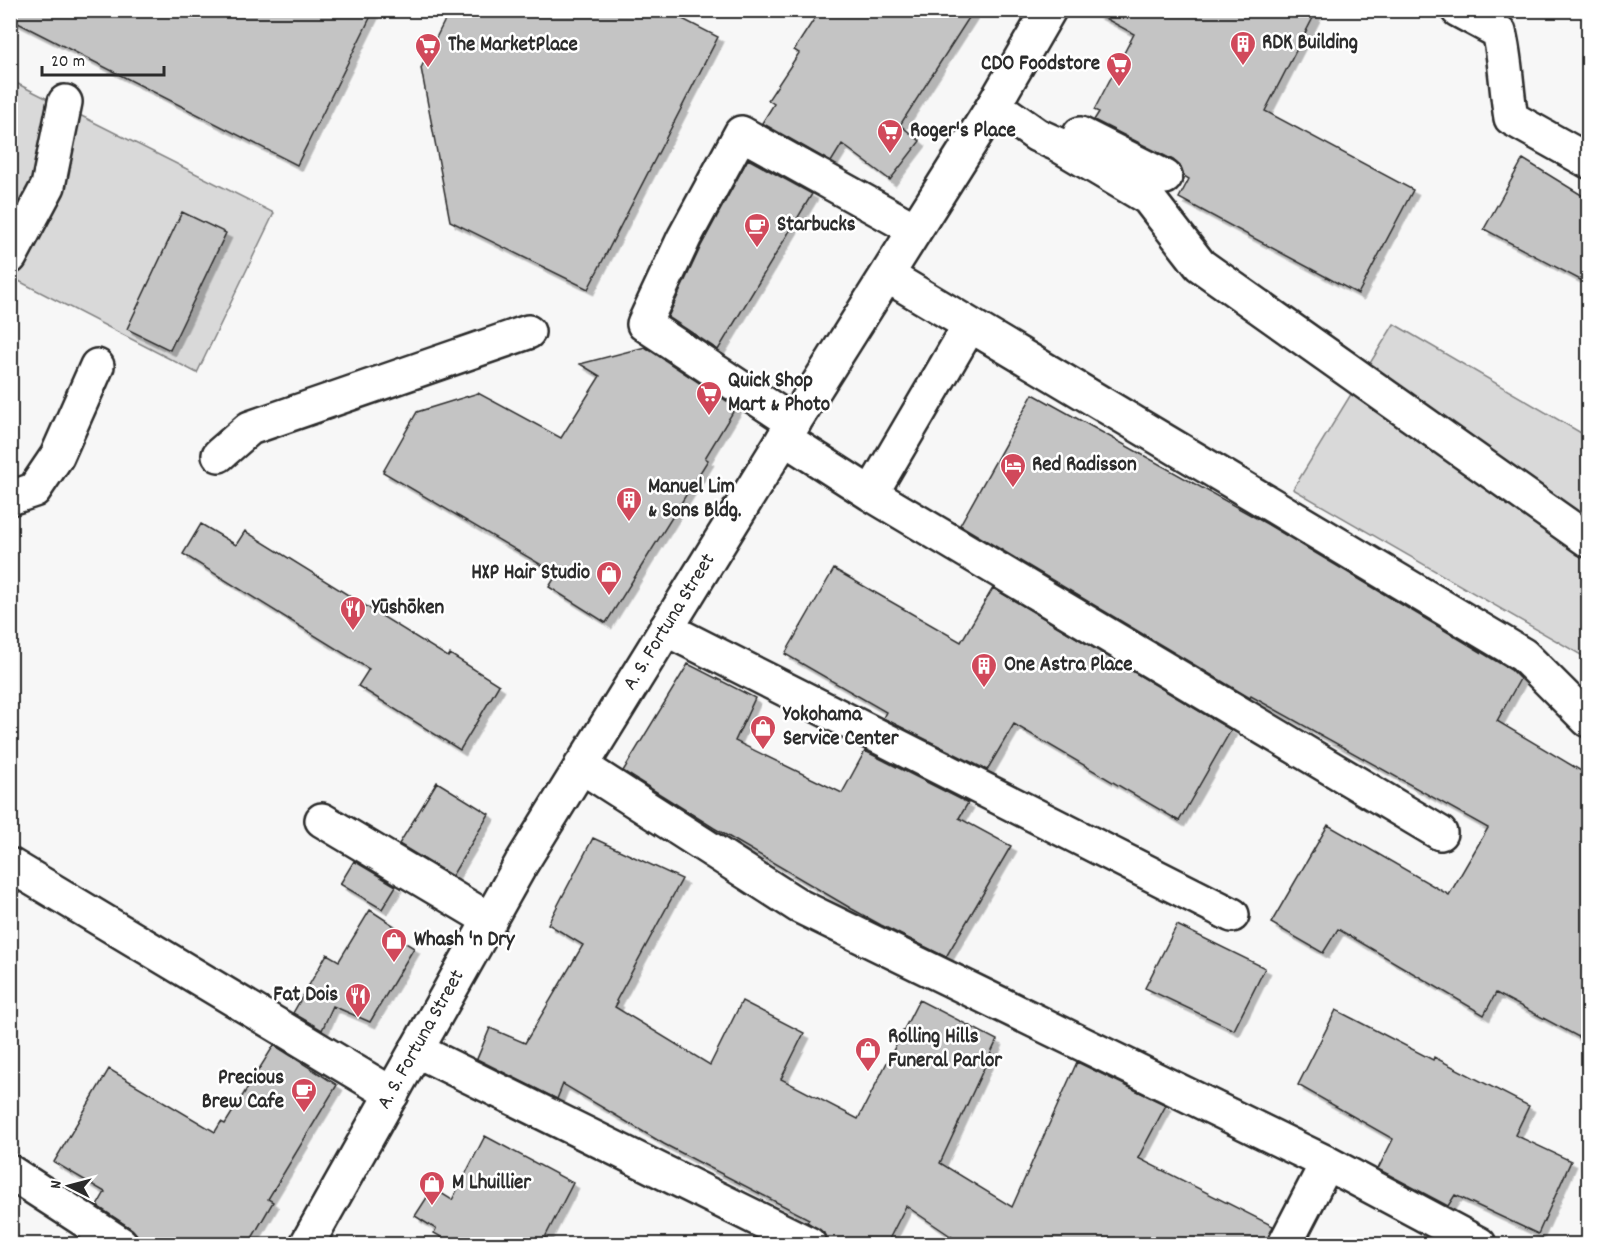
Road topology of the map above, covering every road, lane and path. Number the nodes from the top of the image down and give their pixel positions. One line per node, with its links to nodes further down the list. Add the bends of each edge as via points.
1 (1049, 10): 3 (street, A. S. Fortuna Street)
2 (1458, 10): 5 (street, via 1499,32 1511,118)
3 (997, 99): 6 (street); 7 (street, A. S. Fortuna Street); 17 (street, via 1037,135 1148,198 1200,265)
4 (65, 102): 8 (street, via 48,186)
5 (1588, 161)
6 (1165, 177)
7 (914, 229): 9 (street, A. S. Fortuna Street); 13 (street, via 741,133 684,238 644,324)
8 (10, 257)
9 (888, 276): 10 (street); 13 (street, A. S. Fortuna Street)
10 (970, 325): 15 (street); 19 (street, via 1522,655)
11 (528, 332): 14 (street, via 250,428)
12 (97, 366): 16 (street, via 57,456 34,490)
13 (789, 430): 15 (street); 18 (street, A. S. Fortuna Street)
14 (219, 455)
15 (871, 494): 22 (street)
16 (10, 498)
17 (1588, 540)
18 (666, 629): 20 (street, A. S. Fortuna Street); 24 (street)
19 (1588, 720)
20 (581, 766): 25 (street, A. S. Fortuna Street); 28 (street, via 799,906)
21 (322, 820): 25 (street)
22 (1440, 833)
23 (10, 865): 27 (street)
24 (1232, 915)
25 (490, 920): 26 (street, A. S. Fortuna Street)
26 (416, 1050): 27 (street, A. S. Fortuna Street); 32 (street)
27 (392, 1094): 31 (street, A. S. Fortuna Street)
28 (1327, 1163): 33 (street); 34 (street)
29 (10, 1172): 30 (street)
30 (121, 1245)
31 (307, 1245)
32 (809, 1245)
33 (1285, 1245)
34 (1479, 1245)

